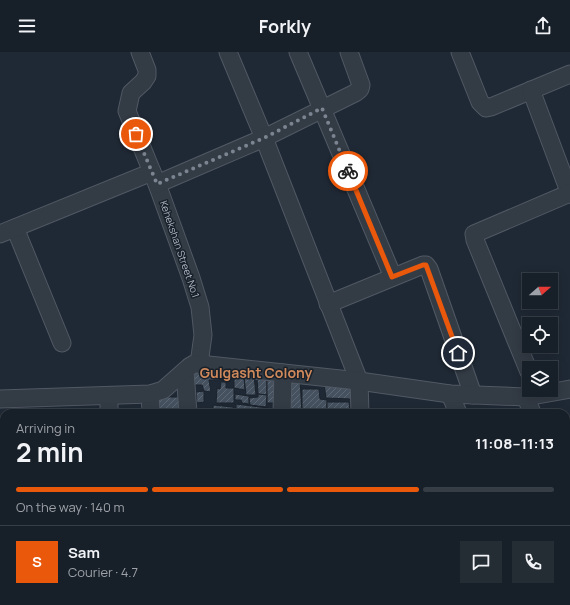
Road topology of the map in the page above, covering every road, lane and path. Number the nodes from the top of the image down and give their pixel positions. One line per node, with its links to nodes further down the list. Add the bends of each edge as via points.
1 (140, 52): 10 (street, Kehekshan Street No.1, via 147,76 132,93 127,111)
2 (228, 52): 9 (street)
3 (298, 52): 8 (street)
4 (349, 52): 8 (street, via 361,85 360,89)
5 (460, 52): 7 (street, via 480,102 486,108)
6 (570, 74): 7 (street)
7 (530, 90): 11 (street)
8 (322, 108): 9 (street); 13 (street)
9 (264, 138): 10 (street); 14 (street)
10 (155, 178): 12 (street); 17 (street, Kehekshan Street No.1, via 200,307 203,335)
11 (570, 194): 16 (street, via 474,234)
12 (8, 231): 15 (street)
13 (392, 277): 14 (street); 23 (street, via 426,265)
14 (328, 304): 19 (street)
15 (62, 343)
16 (524, 361)
17 (192, 367): 18 (street); 21 (street, via 162,390); 29 (street, Kehekshan Street No.1)
18 (283, 373): 19 (street); 30 (street)
19 (359, 381): 22 (street); 31 (street)
20 (570, 390): 26 (street)
21 (150, 394): 24 (street); 28 (street)
22 (450, 394): 23 (street); 32 (street)
23 (473, 395): 26 (street)
24 (109, 396): 25 (street); 27 (street)
25 (0, 399)
26 (533, 399)
27 (109, 409)
28 (151, 409)
29 (188, 409)
30 (282, 409)
31 (360, 409)
32 (456, 409)

